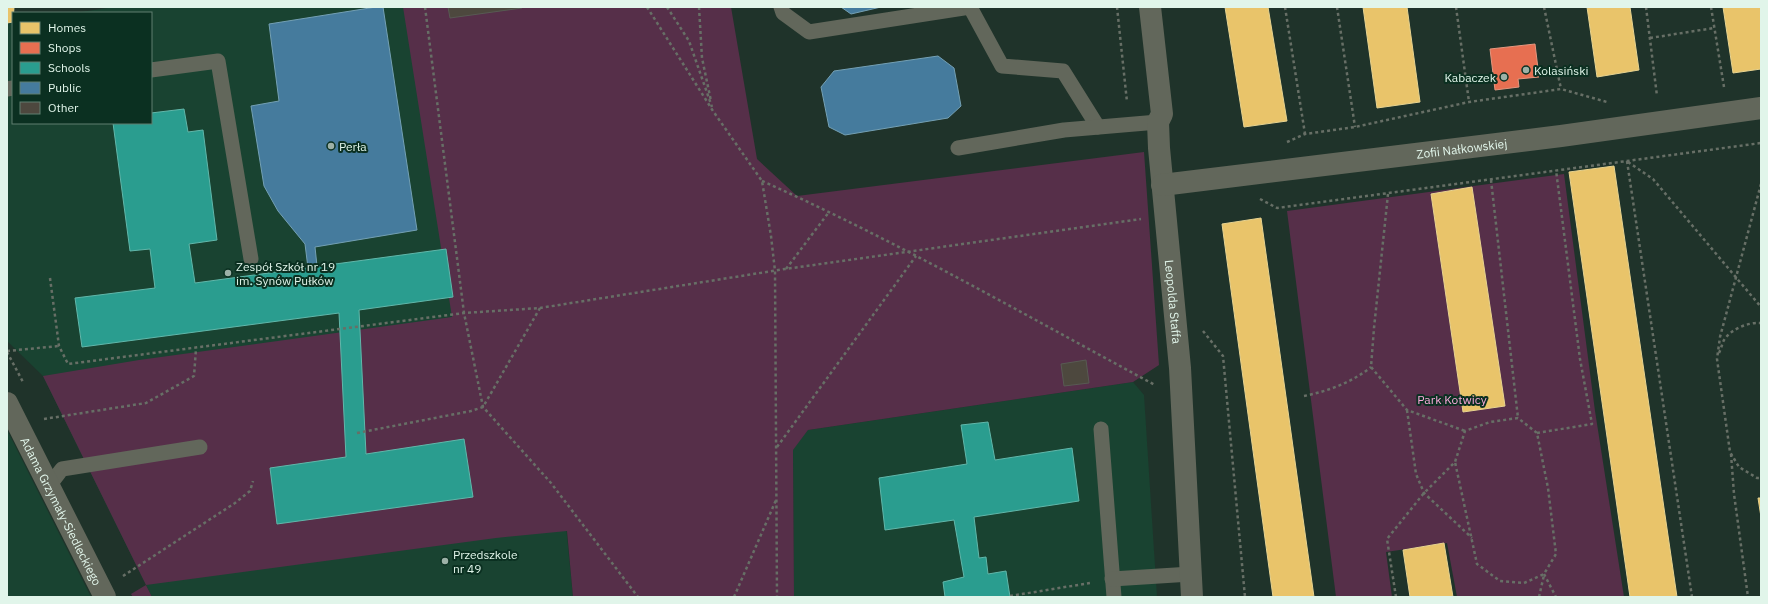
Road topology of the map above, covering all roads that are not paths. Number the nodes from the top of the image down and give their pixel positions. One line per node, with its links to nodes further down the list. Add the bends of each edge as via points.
1 (782, 7): 2 (lane, via 783,13 809,32)
2 (970, 7): 7 (lane, via 1002,66 1063,71)
3 (1150, 7): 6 (street, Leopolda Staffa, via 1162,114)
4 (152, 70): 10 (lane, via 218,61)
5 (1761, 108): 9 (street, Zofii Nałkowskiej, via 1561,136)
6 (1158, 122): 7 (lane); 9 (street, Leopolda Staffa)
7 (1098, 127): 8 (lane, via 1064,130)
8 (958, 148)
9 (1162, 185): 15 (street, Leopolda Staffa, via 1180,368)
10 (251, 259)
11 (7, 403): 14 (street, Adama Grzymały-Siedleckiego)
12 (1101, 429): 16 (lane)
13 (200, 447): 14 (lane, via 62,469)
14 (49, 486): 17 (street, Adama Grzymały-Siedleckiego)
15 (1191, 574): 16 (lane); 19 (street, Leopolda Staffa)
16 (1112, 579): 18 (lane)
17 (105, 597)
18 (1114, 597)
19 (1192, 597)

